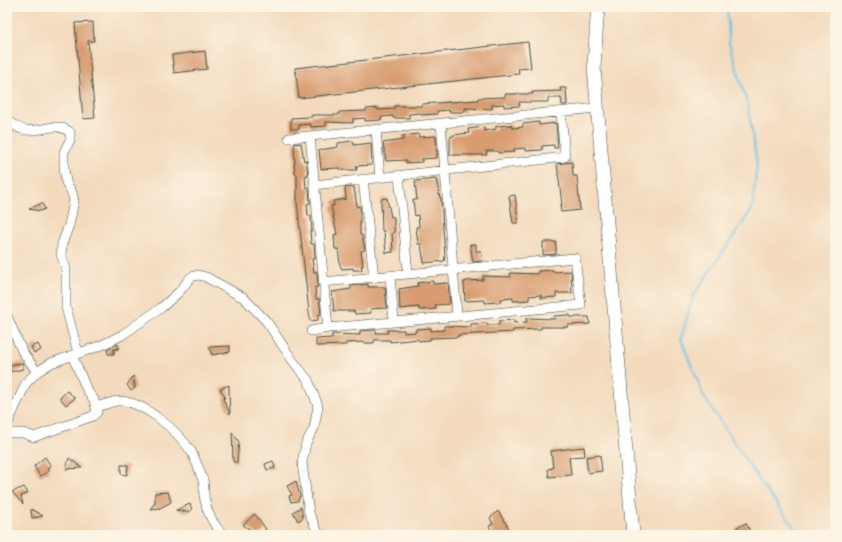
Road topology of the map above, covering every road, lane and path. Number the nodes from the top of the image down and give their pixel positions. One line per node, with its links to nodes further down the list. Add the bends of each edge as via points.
1 (599, 7): 2 (highway, via 594,67)
2 (597, 108): 3 (street); 31 (highway)
3 (560, 112): 5 (street); 9 (street, via 564,157)
4 (7, 120): 24 (street, via 26,130 51,126 64,128 70,132 70,140 64,152 64,168 66,182 74,201 61,254 66,269 66,307)
5 (441, 124): 6 (street); 9 (street)
6 (376, 130): 7 (street); 11 (street)
7 (310, 136): 8 (street); 13 (street)
8 (289, 138)
9 (445, 170): 10 (street); 14 (street)
10 (399, 175): 11 (street); 15 (street)
11 (380, 178): 12 (street)
12 (363, 179): 13 (street); 17 (street)
13 (314, 185): 18 (street)
14 (453, 270): 15 (street); 20 (street); 20 (street, via 576,258 581,305)
15 (408, 274): 16 (street)
16 (390, 276): 17 (street); 21 (street)
17 (374, 278): 18 (street)
18 (323, 282): 22 (street)
19 (7, 316): 25 (street, via 22,351)
20 (457, 316): 21 (street)
21 (394, 322): 22 (street)
22 (328, 328): 23 (street)
23 (311, 331)
24 (75, 354): 25 (street); 26 (street, via 87,390); 30 (street, via 122,335 162,308 191,277 206,277 244,298 267,322 308,380 318,406 314,428 305,447 302,463 309,513)
25 (37, 372): 27 (street, via 26,383)
26 (97, 407): 28 (street, via 97,412 93,416 34,436); 29 (street, via 116,401 126,402 141,408 168,426 191,452 206,492 204,499 211,519)
27 (7, 425)
28 (7, 433)
29 (223, 535)
30 (320, 535)
31 (633, 535)

